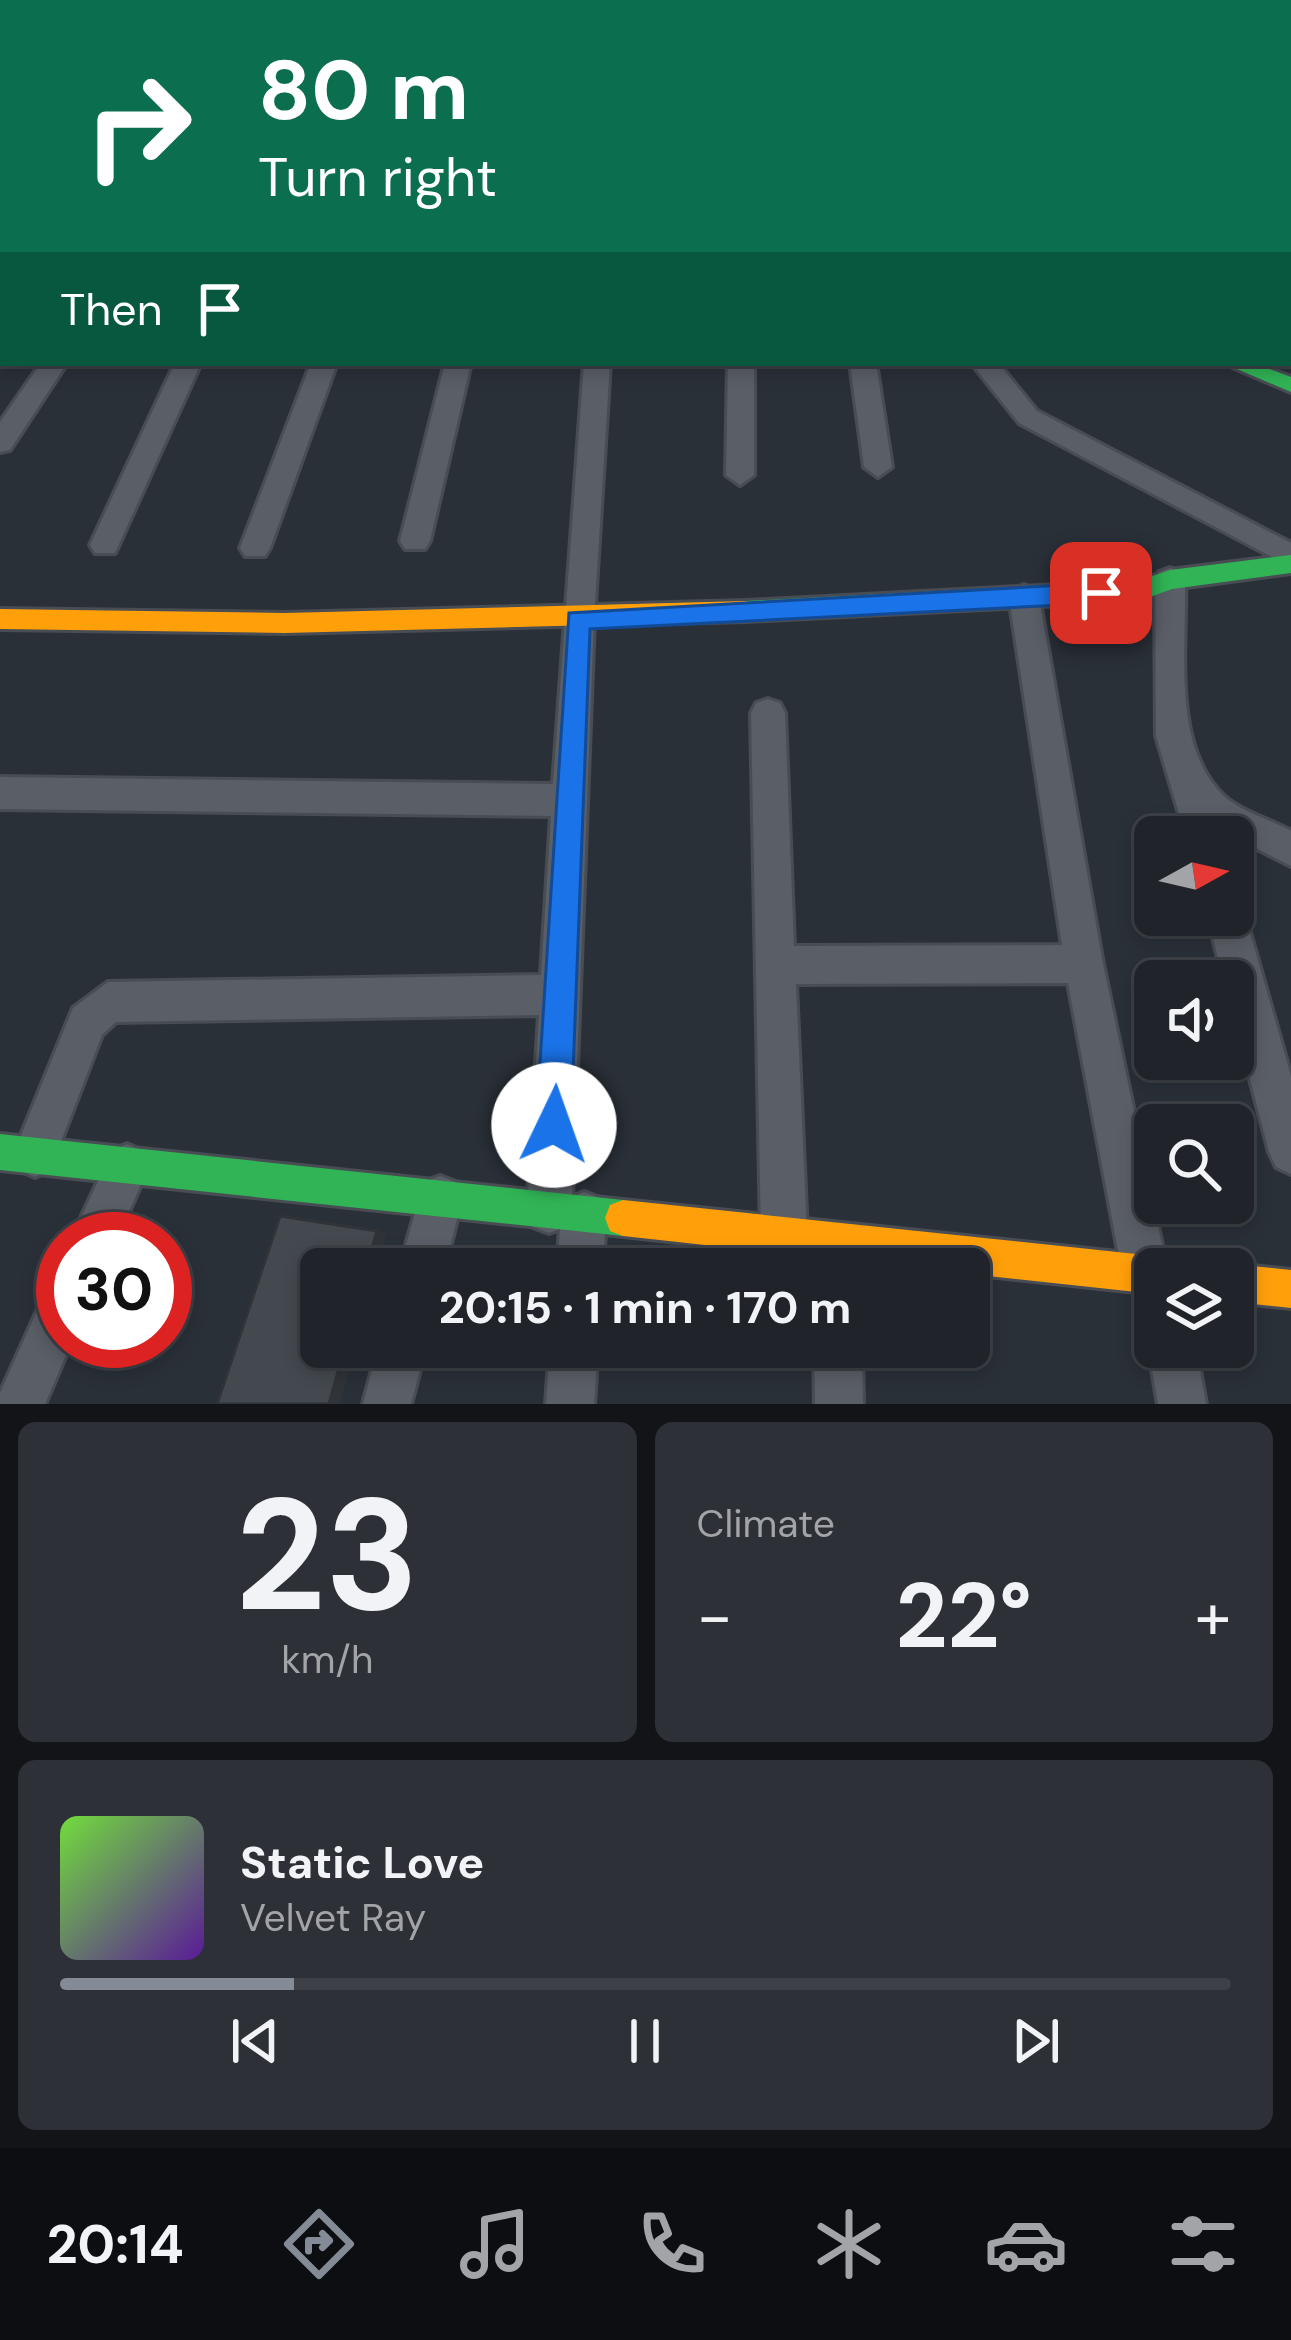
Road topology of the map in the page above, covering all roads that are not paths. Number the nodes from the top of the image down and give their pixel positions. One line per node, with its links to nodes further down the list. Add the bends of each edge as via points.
1 (51, 366): 11 (street)
2 (187, 366): 15 (street)
3 (323, 366): 16 (street)
4 (457, 366): 14 (street)
5 (596, 366): 21 (street)
6 (741, 366): 13 (street)
7 (863, 366): 12 (street)
8 (986, 366): 17 (street, via 1028,417)
9 (1241, 366): 10 (street)
10 (1291, 385)
11 (0, 443)
12 (878, 467)
13 (740, 475)
14 (415, 541)
15 (105, 544)
16 (255, 548)
17 (1291, 560): 18 (street)
18 (1170, 580): 19 (street, via 1139,591); 23 (street, via 1173,736)
19 (1024, 597): 21 (street); 29 (street)
20 (0, 619): 21 (street)
21 (578, 620): 25 (street)
22 (767, 713): 30 (street)
23 (1184, 763): 26 (street); 27 (street, via 1212,808)
24 (0, 793): 25 (street)
25 (568, 800): 31 (street)
26 (1198, 816)
27 (1291, 849)
28 (1232, 936): 32 (street)
29 (1084, 964): 30 (street); 42 (street)
30 (776, 965): 38 (street)
31 (560, 995): 33 (street, via 108,1002 87,1022); 37 (street)
32 (1291, 1152)
33 (18, 1154): 34 (street)
34 (127, 1166): 35 (street); 36 (street)
35 (440, 1198): 37 (street); 39 (street)
36 (106, 1212)
37 (567, 1213): 38 (street); 40 (street)
38 (784, 1235): 41 (street)
39 (427, 1248)
40 (575, 1248)
41 (818, 1248)
42 (1144, 1248)
43 (990, 1264): 44 (street)
44 (1134, 1273)
45 (1254, 1285): 46 (street)
46 (1291, 1289)
47 (36, 1368): 52 (street)
48 (396, 1368): 53 (street)
49 (573, 1368): 54 (street)
50 (838, 1368): 55 (street)
51 (1176, 1368): 56 (street)
52 (20, 1404)
53 (387, 1404)
54 (570, 1404)
55 (839, 1404)
56 (1183, 1404)

